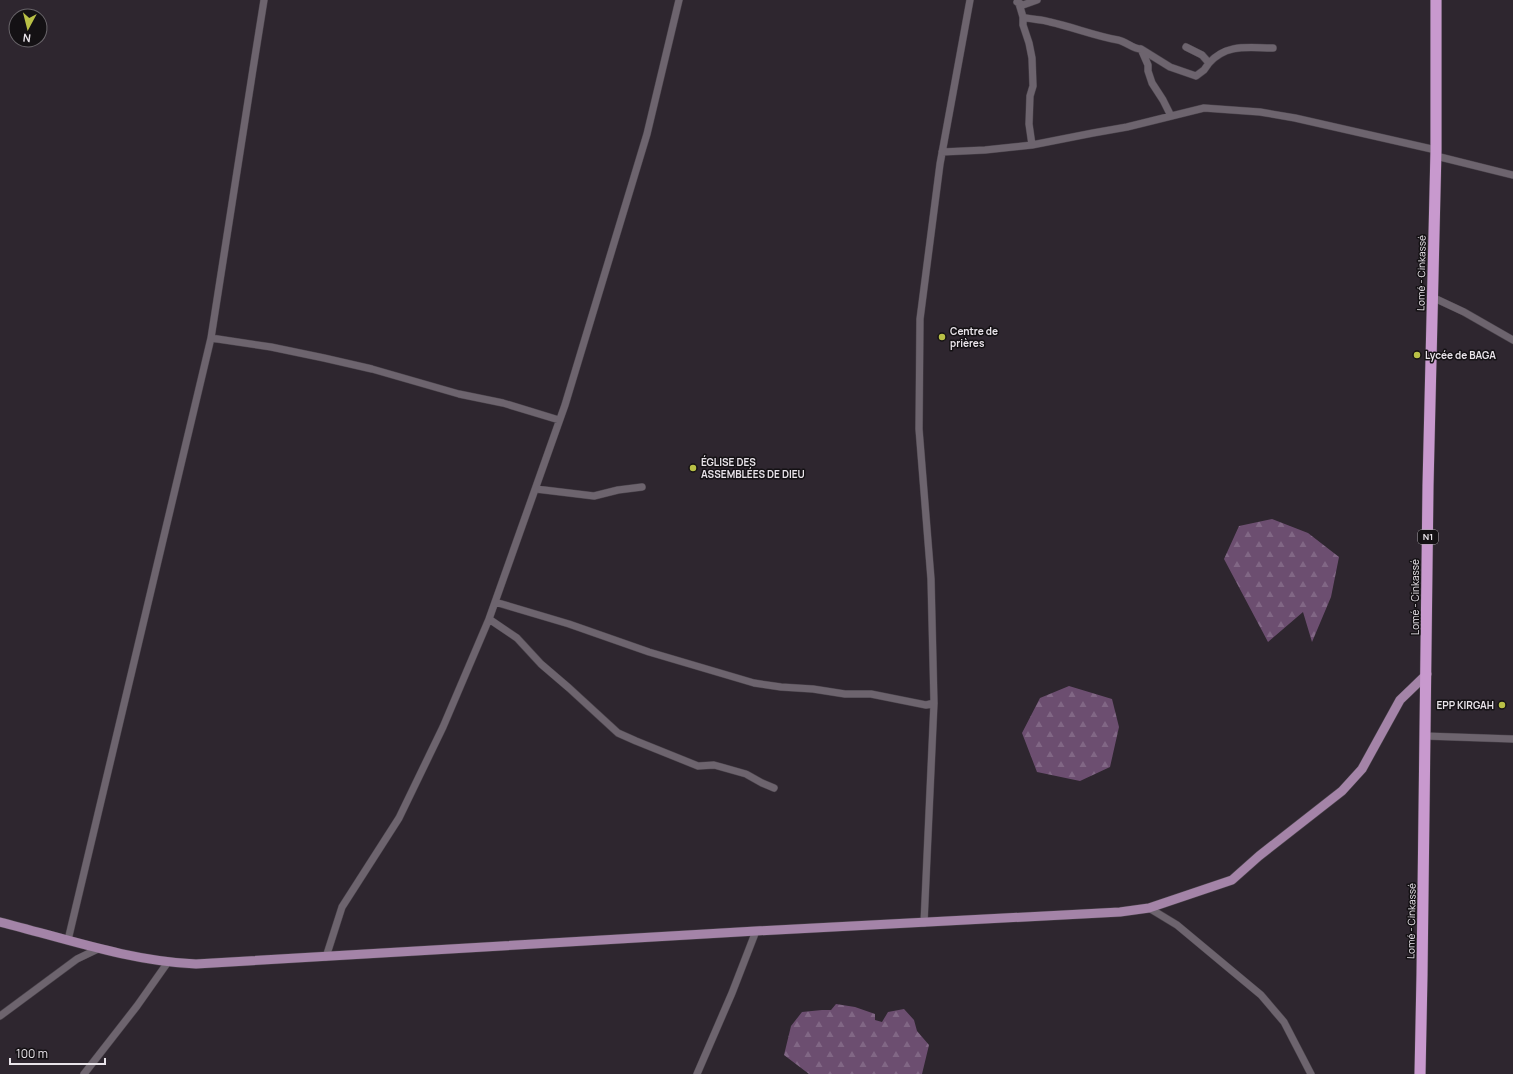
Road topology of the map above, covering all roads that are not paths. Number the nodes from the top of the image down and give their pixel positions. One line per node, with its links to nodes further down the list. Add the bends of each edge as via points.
1 (264, 0): 18 (street)
2 (679, 0): 20 (street, via 644,142 568,398)
3 (970, 0): 14 (street)
4 (1037, 0): 6 (street, via 1023,5)
5 (1436, 0): 15 (highway, Lomé - Cinkassé / N1)
6 (1018, 1): 7 (street)
7 (1023, 17): 10 (street, via 1126,42 1136,49); 13 (street, via 1032,58 1033,86 1029,124)
8 (1186, 47): 11 (street, via 1202,55)
9 (1273, 48): 11 (street, via 1243,47 1224,51)
10 (1141, 49): 11 (street, via 1170,67 1196,76); 12 (street, via 1152,83)
11 (1209, 63)
12 (1171, 116): 13 (street); 15 (street, via 1204,108 1260,112 1295,118)
13 (1032, 145): 14 (street)
14 (942, 152): 26 (street, via 920,319 919,429 931,579)
15 (1436, 153): 16 (street); 17 (highway, Lomé - Cinkassé / N1)
16 (1513, 175)
17 (1432, 297): 19 (street); 25 (highway, Lomé - Cinkassé / N1)
18 (211, 338): 20 (street, via 331,359); 34 (street)
19 (1513, 340)
20 (559, 420): 22 (street)
21 (642, 487): 22 (street, via 594,496)
22 (536, 489): 23 (street)
23 (495, 602): 24 (street); 26 (street, via 754,683 845,694 870,694 926,705)
24 (489, 619): 29 (street, via 517,638 541,664 618,733 698,766 714,765 746,774); 36 (street, via 443,728 399,818 342,907)
25 (1427, 674): 27 (highway, Lomé - Cinkassé / N1); 30 (main road, via 1400,700 1362,769 1342,791 1232,880)
26 (934, 703): 32 (street)
27 (1425, 736): 28 (street); 42 (highway, Lomé - Cinkassé / N1)
28 (1513, 738)
29 (774, 788)
30 (1149, 908): 32 (main road, via 1120,912); 41 (street, via 1178,925 1261,995 1284,1022)
31 (0, 922): 34 (main road)
32 (924, 922): 33 (main road)
33 (756, 931): 36 (main road); 40 (street)
34 (68, 940): 35 (main road)
35 (100, 948): 37 (main road); 38 (street, via 77,959)
36 (326, 957): 37 (main road, via 196,964)
37 (168, 962): 39 (street)
38 (0, 1016)
39 (84, 1074)
40 (697, 1074)
41 (1310, 1074)
42 (1420, 1074)

